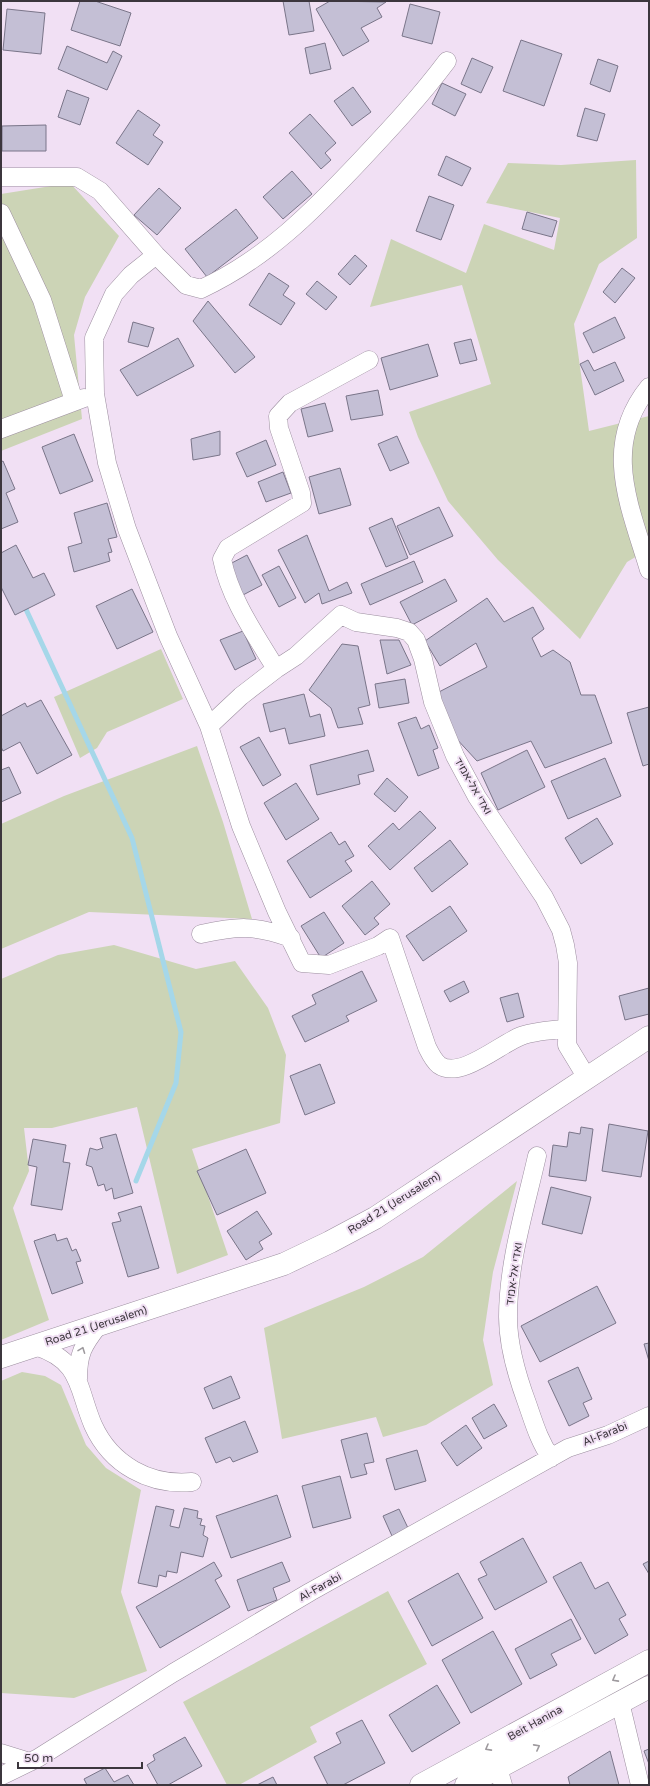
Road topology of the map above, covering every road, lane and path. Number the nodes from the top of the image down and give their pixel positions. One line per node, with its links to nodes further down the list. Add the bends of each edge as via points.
1 (447, 61): 4 (street, via 423,93 326,197 278,242 227,277 202,289 186,285)
2 (1, 177): 4 (street, via 77,177 100,191)
3 (1, 213): 9 (street, via 42,300)
4 (156, 255): 7 (street, via 131,275 114,294 94,338)
5 (369, 360): 13 (street, via 290,403 278,416 279,428 302,503 228,548 222,559 225,575 242,612)
6 (649, 388): 10 (street)
7 (95, 394): 9 (street); 14 (street, via 107,463 127,529 168,636)
8 (649, 395): 10 (street)
9 (74, 401): 11 (street)
10 (634, 411): 12 (street, via 624,436 622,463 628,499)
11 (1, 429)
12 (649, 570)
13 (276, 669): 14 (street, via 241,696); 17 (street, ואדי אל-אמיד, via 296,656 341,614 356,622 397,628 408,632 416,640 433,702 455,756 477,797 544,897 561,930 568,963)
14 (209, 726): 16 (street, via 241,826)
15 (200, 934): 16 (street, via 248,927)
16 (291, 938): 17 (street, via 302,963 329,965 378,946 390,938 427,1047 432,1058 443,1066 459,1067 473,1062 520,1036)
17 (566, 1029): 19 (street, ואדי אל-אמיד, via 567,1045)
18 (649, 1037): 19 (main road, Road 21 (Jerusalem))
19 (587, 1078): 21 (main road, Road 21 (Jerusalem), via 374,1218 330,1242 269,1269)
20 (537, 1156): 26 (street, ואדי אל-אמיד, via 511,1275 508,1318 518,1379 540,1442)
21 (98, 1326): 22 (main road, Road 21 (Jerusalem)); 24 (street, one-way to 21, via 83,1346)
22 (35, 1346): 23 (main road, Road 21 (Jerusalem)); 24 (street, via 55,1354)
23 (1, 1357)
24 (78, 1379): 27 (street, via 93,1425 106,1446 125,1466 159,1481)
25 (649, 1416): 26 (street, Al-Farabi, via 608,1435 568,1448)
26 (551, 1458): 32 (street, Al-Farabi, via 303,1596 173,1672)
27 (192, 1482)
28 (649, 1661): 35 (main road, Beit Hanina, one-way to 35)
29 (649, 1687): 30 (main road, Beit Hanina)
30 (620, 1702): 34 (main road, Beit Hanina, one-way to 30); 37 (street)
31 (1, 1753): 32 (street)
32 (30, 1762): 33 (street, Al-Farabi)
33 (1, 1776)
34 (501, 1776): 36 (main road, Beit Hanina)
35 (421, 1785)
36 (466, 1785)
37 (640, 1785)

